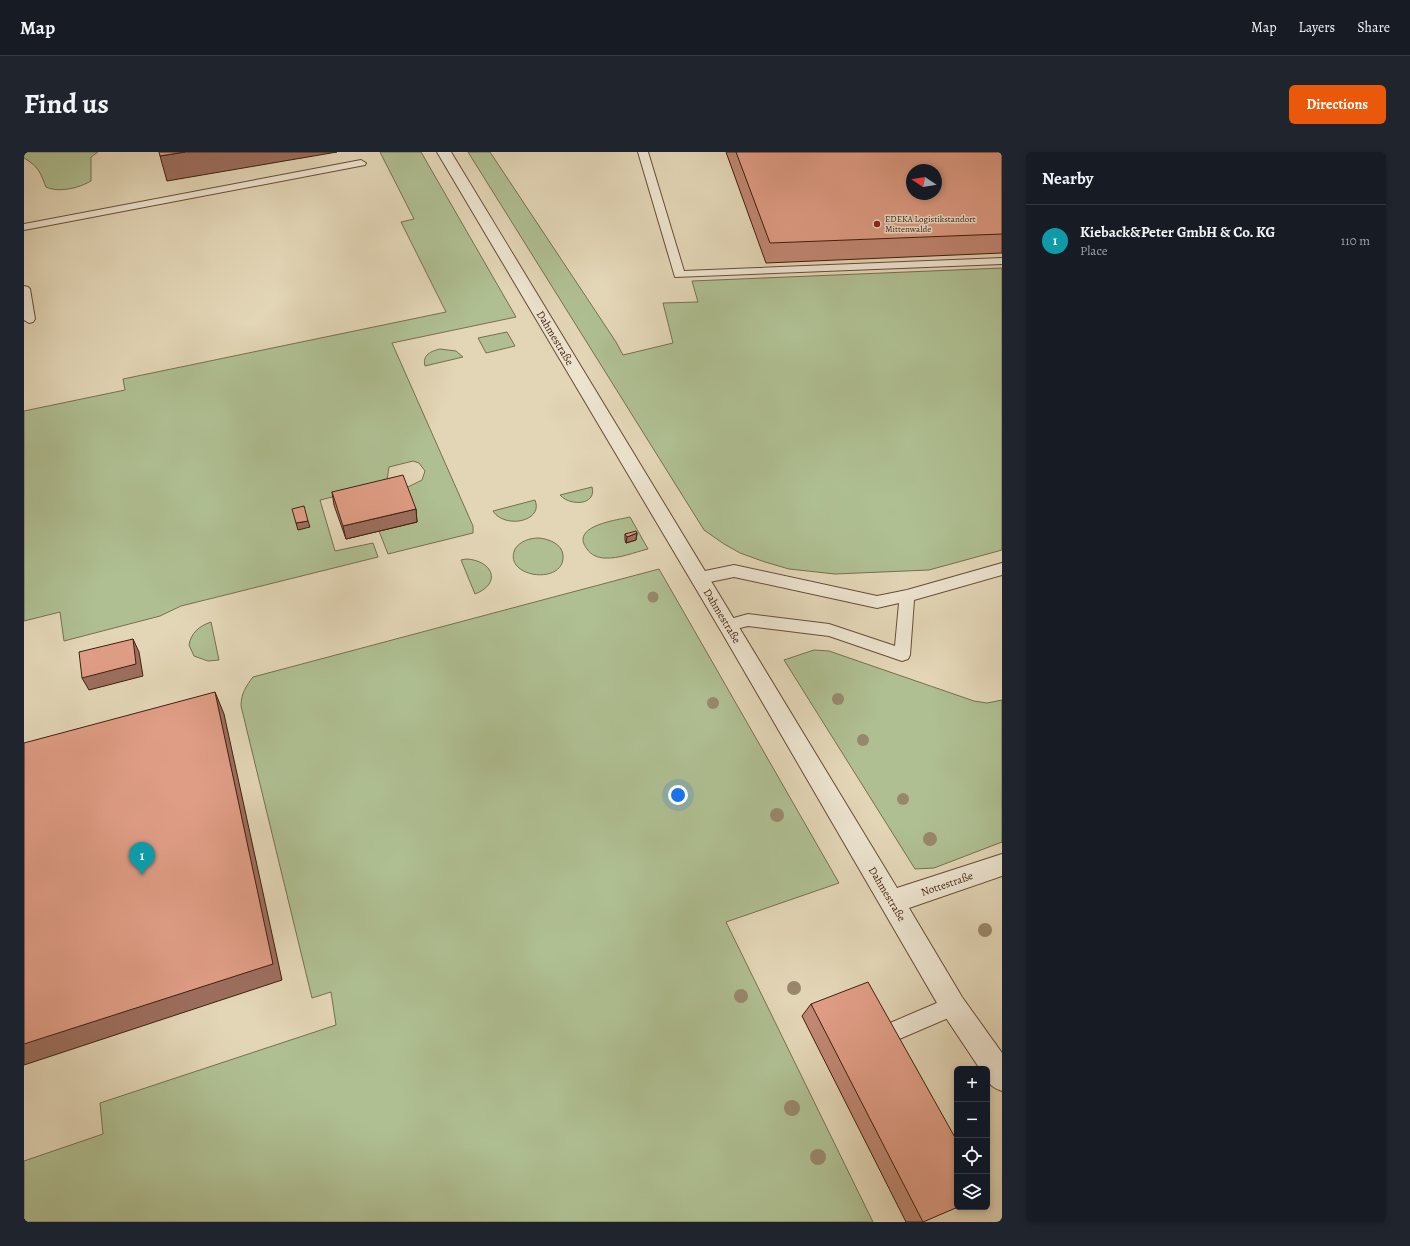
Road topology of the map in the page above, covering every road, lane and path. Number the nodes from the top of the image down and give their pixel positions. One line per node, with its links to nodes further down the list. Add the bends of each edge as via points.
1 (444, 152): 9 (street, Dahmestraße)
2 (643, 152): 5 (lane, via 679,275)
3 (361, 163): 4 (lane)
4 (24, 227)
5 (1002, 262)
6 (24, 290): 7 (lane)
7 (29, 319)
8 (1002, 569): 10 (lane)
9 (700, 578): 10 (lane, via 734,571 877,602); 11 (street, Dahmestraße)
10 (907, 596): 11 (lane, via 902,655 829,630 748,620)
11 (728, 625): 13 (street, Dahmestraße)
12 (1002, 865): 13 (street, Nottestraße)
13 (891, 902): 14 (street, Dahmestraße)
14 (953, 1006): 15 (lane); 16 (street, Dahmestraße)
15 (890, 1033)
16 (1002, 1077)

